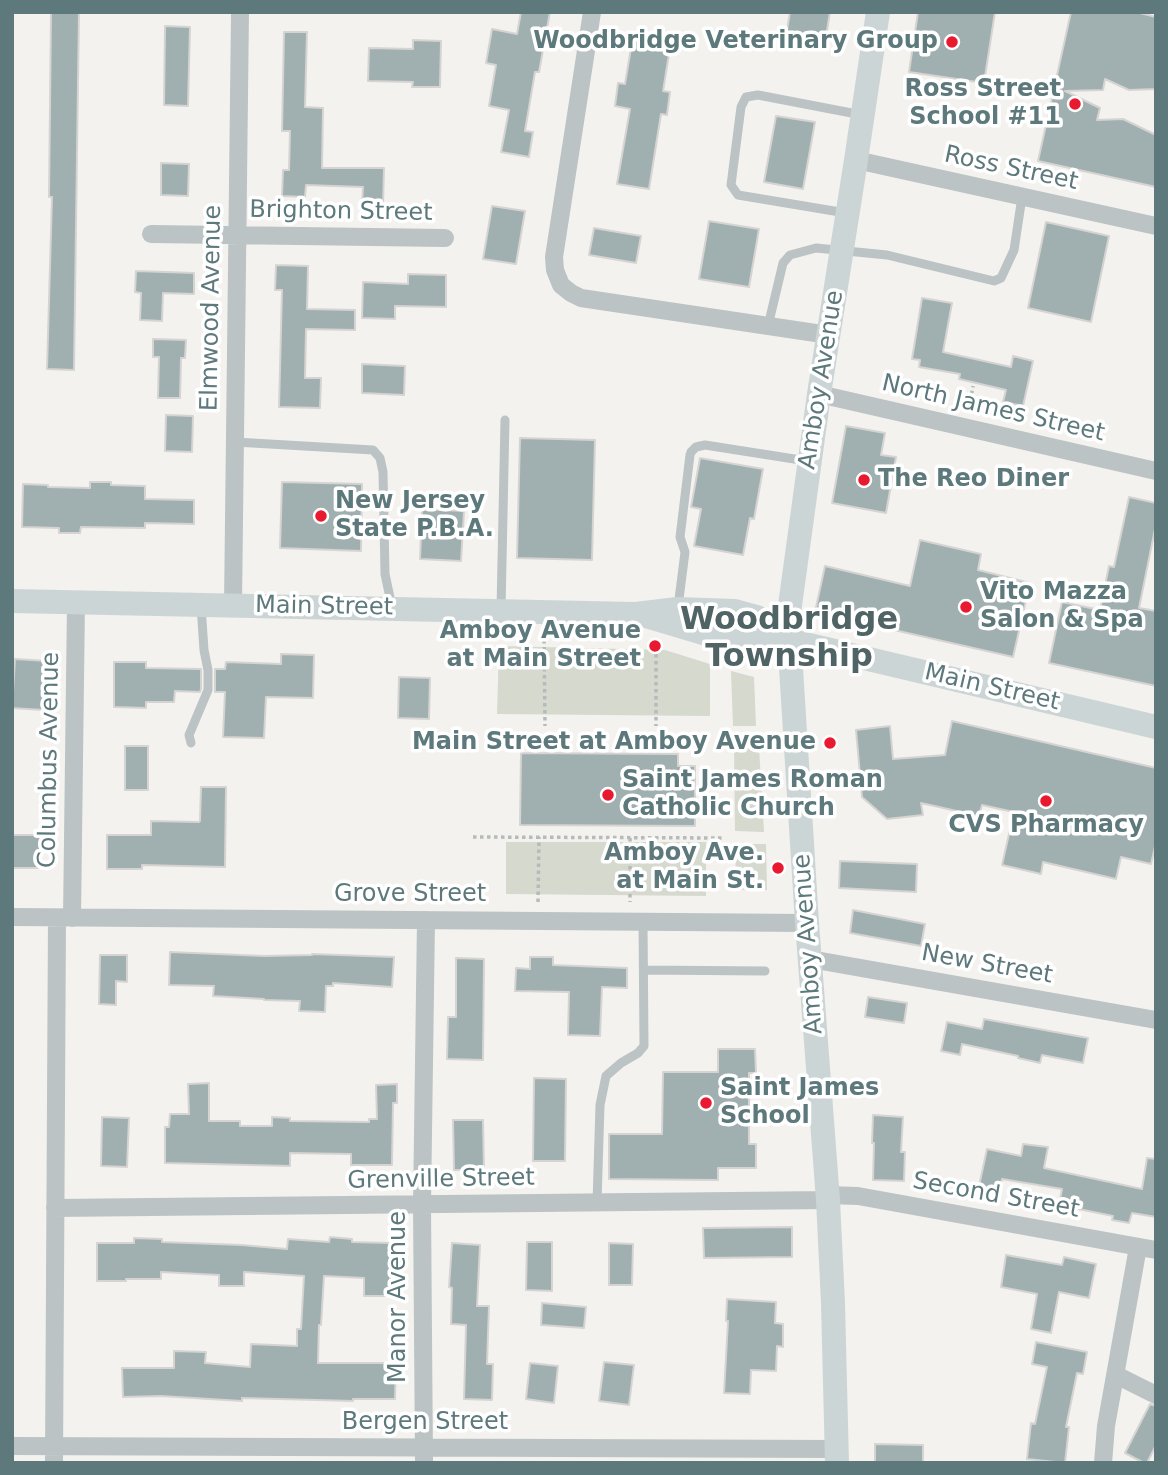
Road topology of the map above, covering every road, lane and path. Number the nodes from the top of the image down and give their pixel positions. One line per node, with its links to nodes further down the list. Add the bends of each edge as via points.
1 (240, 12): 10 (street, Elmwood Avenue)
2 (592, 12): 13 (street, via 554,257 561,285 581,298)
3 (878, 12): 4 (main road, Amboy Avenue)
4 (863, 115): 5 (main road, Amboy Avenue); 7 (lane, via 758,95 746,97 741,107 731,185 738,195)
5 (856, 160): 6 (street, Ross Street); 7 (main road, Amboy Avenue)
6 (1022, 197): 8 (street, Ross Street); 12 (lane, via 1014,250 1001,278 994,281 887,255)
7 (848, 213): 12 (main road, Amboy Avenue)
8 (1156, 226)
9 (151, 233): 10 (street, Brighton Street)
10 (237, 235): 11 (street, Brighton Street); 17 (street, Elmwood Avenue)
11 (445, 238)
12 (842, 250): 13 (lane, via 816,248 790,255 783,263); 14 (main road, Amboy Avenue)
13 (768, 326): 14 (street)
14 (829, 335): 15 (main road, Amboy Avenue)
15 (819, 394): 18 (main road, Amboy Avenue); 19 (street, North James Street)
16 (505, 421): 25 (lane)
17 (235, 442): 23 (street, Elmwood Avenue); 24 (lane, via 373,450 383,472 384,574)
18 (810, 461): 27 (lane, via 696,447 690,455 680,537 685,552); 28 (main road, Amboy Avenue)
19 (1156, 471)
20 (12, 601): 21 (main road, Main Street)
21 (76, 602): 22 (main road, Main Street); 38 (street, Columbus Avenue)
22 (201, 605): 23 (main road, Main Street); 32 (lane, via 208,690 189,735)
23 (233, 605): 24 (main road, Main Street)
24 (393, 609): 25 (main road, Main Street)
25 (501, 611): 26 (main road, Main Street)
26 (544, 612): 27 (main road, Main Street); 29 (path)
27 (656, 614): 28 (main road, Main Street, via 735,611 757,617); 30 (path)
28 (788, 639): 31 (main road, Main Street); 42 (main road, Amboy Avenue)
29 (545, 726)
30 (656, 726)
31 (1156, 727)
32 (191, 743)
33 (472, 837): 34 (path)
34 (539, 837): 35 (path); 40 (path)
35 (630, 838): 36 (path); 41 (path)
36 (724, 838)
37 (12, 917): 38 (street, Grove Street)
38 (65, 918): 39 (street, Grove Street); 50 (street, Columbus Avenue)
39 (426, 920): 40 (street, Grove Street); 49 (street, Manor Avenue)
40 (538, 921): 41 (street, Grove Street)
41 (636, 921): 42 (street, Grove Street); 44 (lane)
42 (807, 923): 43 (main road, Amboy Avenue)
43 (810, 959): 46 (street, New Street); 47 (main road, Amboy Avenue)
44 (644, 970): 45 (lane); 48 (lane, via 644,1046 606,1076 600,1105)
45 (765, 971)
46 (1156, 1020)
47 (827, 1198): 48 (street, Grenville Street); 51 (street, Second Street, via 858,1196); 57 (main road, Amboy Avenue)
48 (597, 1203): 49 (street, Grenville Street)
49 (422, 1204): 50 (street, Grenville Street); 56 (street, Manor Avenue)
50 (55, 1208): 55 (street, Columbus Avenue)
51 (1147, 1249): 52 (street)
52 (1116, 1375): 53 (street); 58 (street)
53 (1156, 1395)
54 (12, 1447): 55 (street, Bergen Street)
55 (54, 1455): 56 (street, Bergen Street)
56 (424, 1455): 57 (street, Bergen Street)
57 (837, 1456)
58 (1102, 1463)

